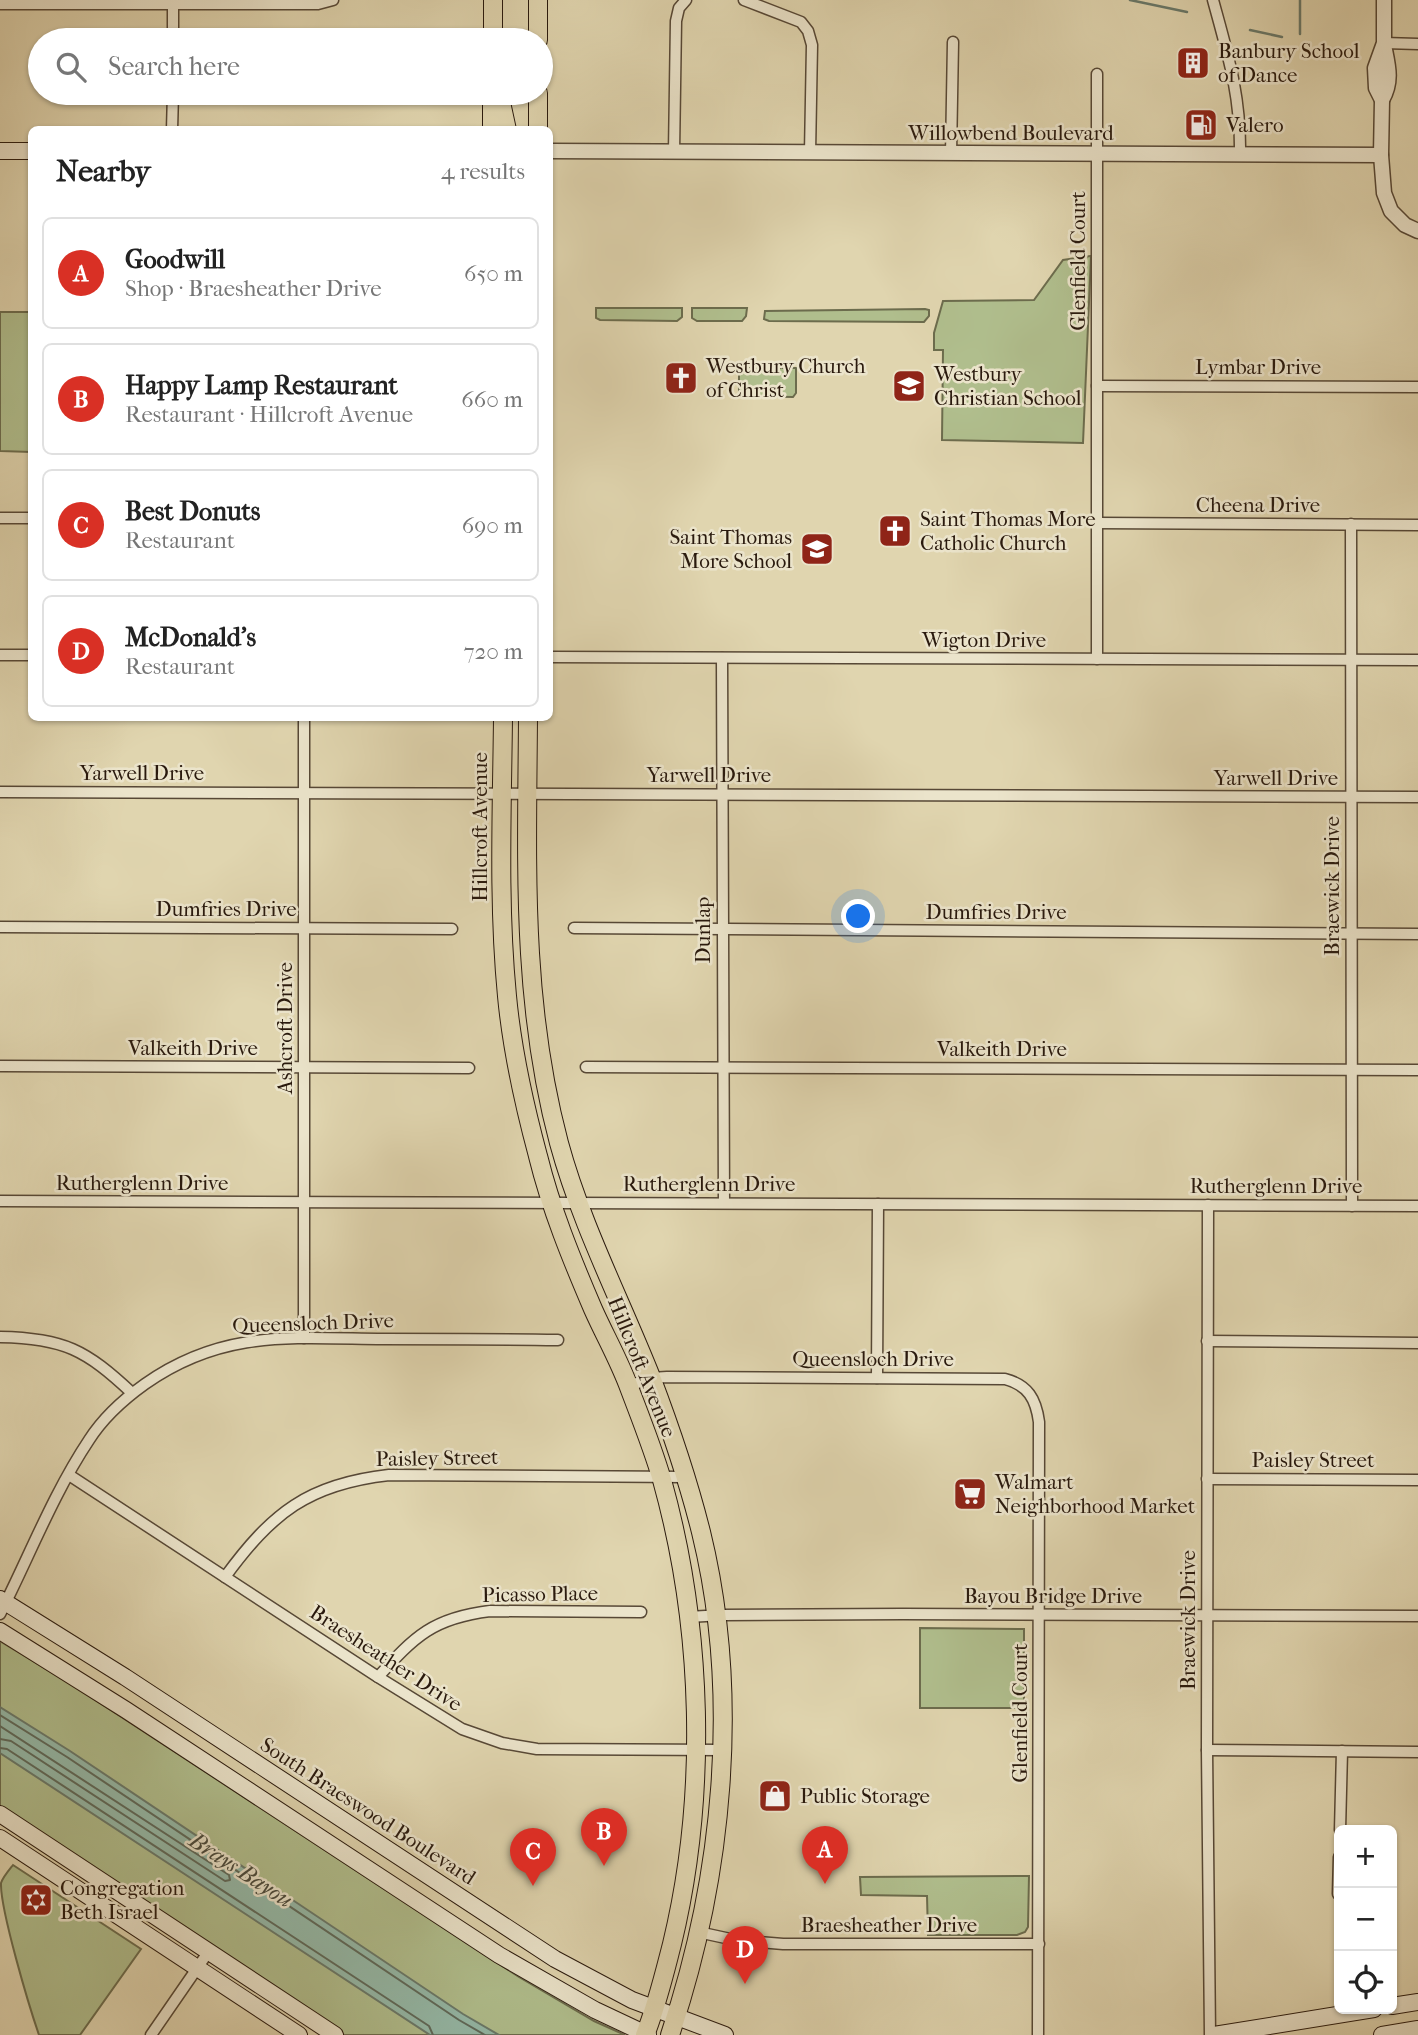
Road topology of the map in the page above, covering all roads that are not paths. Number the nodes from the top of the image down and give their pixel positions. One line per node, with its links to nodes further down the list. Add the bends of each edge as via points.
1 (333, 0): 9 (street, via 318,4)
2 (493, 0): 11 (main road)
3 (538, 0): 12 (main road)
4 (686, 0): 28 (street, via 676,21)
5 (745, 0): 29 (street, via 801,22 808,31 812,45)
6 (1213, 0): 32 (street, via 1237,89)
7 (1384, 0): 14 (street)
8 (0, 4): 9 (street)
9 (173, 5): 10 (street)
10 (173, 28)
11 (493, 28)
12 (538, 28)
13 (953, 42): 30 (street)
14 (1384, 43): 15 (street); 33 (street, via 1389,88 1382,100)
15 (1418, 44)
16 (1097, 74): 31 (street, Glenfield Court)
17 (173, 105): 21 (street)
18 (492, 105): 22 (main road)
19 (502, 105): 23 (main road)
20 (538, 105): 24 (main road)
21 (172, 126)
22 (492, 126)
23 (507, 126)
24 (538, 126)
25 (0, 151): 26 (main road)
26 (28, 151)
27 (553, 151): 28 (street, Willowbend Boulevard)
28 (674, 152): 29 (street, Willowbend Boulevard)
29 (810, 153): 30 (street, Willowbend Boulevard)
30 (951, 153): 31 (street, Willowbend Boulevard)
31 (1097, 154): 32 (street, Willowbend Boulevard); 35 (street, Glenfield Court)
32 (1240, 155): 33 (street, Willowbend Boulevard)
33 (1381, 155): 34 (street, via 1384,193 1391,211)
34 (1418, 231)
35 (1097, 386): 36 (street, Lymbar Drive); 39 (street, Glenfield Court)
36 (1418, 387)
37 (0, 518): 38 (street)
38 (28, 518)
39 (1097, 523): 40 (street, Cheena Drive); 46 (street, Glenfield Court)
40 (1351, 524): 41 (street, Cheena Drive); 47 (street, Braewick Drive)
41 (1418, 525)
42 (0, 655): 43 (street)
43 (28, 655)
44 (553, 657): 45 (street, Wigton Drive)
45 (722, 658): 46 (street, Wigton Drive); 56 (street, Dunlap)
46 (1097, 659): 47 (street, Wigton Drive)
47 (1351, 660): 48 (street, Wigton Drive); 57 (street, Braewick Drive)
48 (1418, 660)
49 (304, 721): 53 (street, Ashcroft Drive)
50 (503, 721): 54 (main road, Hillcroft Avenue)
51 (528, 721): 55 (main road, Hillcroft Avenue)
52 (0, 792): 53 (street, Yarwell Drive)
53 (304, 793): 54 (street, Yarwell Drive); 61 (street, Ashcroft Drive)
54 (502, 794): 55 (street, Yarwell Drive); 75 (main road, Hillcroft Avenue, via 507,998 519,1078)
55 (527, 794): 56 (street, Yarwell Drive); 76 (main road, Hillcroft Avenue, via 527,901 535,1031)
56 (723, 795): 57 (street, Yarwell Drive); 63 (street, Dunlap)
57 (1351, 797): 58 (street, Yarwell Drive); 64 (street, Braewick Drive)
58 (1418, 797)
59 (0, 927): 61 (street, Dumfries Drive)
60 (574, 928): 63 (street, Dumfries Drive)
61 (304, 929): 62 (street, Dumfries Drive); 68 (street, Ashcroft Drive)
62 (452, 929)
63 (722, 929): 64 (street, Dumfries Drive); 70 (street, Dunlap)
64 (1351, 934): 65 (street, Dumfries Drive); 71 (street, Braewick Drive)
65 (1418, 934)
66 (0, 1066): 68 (street, Valkeith Drive)
67 (586, 1067): 70 (street, Valkeith Drive)
68 (304, 1068): 69 (street, Valkeith Drive); 74 (street, Ashcroft Drive)
69 (469, 1068)
70 (722, 1068): 71 (street, Valkeith Drive); 77 (street, Dunlap)
71 (1352, 1070): 72 (street, Valkeith Drive); 80 (street, Braewick Drive)
72 (1418, 1070)
73 (0, 1201): 74 (street, Rutherglenn Drive)
74 (304, 1203): 75 (street, Rutherglenn Drive); 83 (street, Ashcroft Drive)
75 (551, 1203): 76 (street, Rutherglenn Drive); 89 (main road, Hillcroft Avenue)
76 (577, 1203): 77 (street, Rutherglenn Drive); 87 (main road, Hillcroft Avenue)
77 (724, 1203): 78 (street, Rutherglenn Drive)
78 (878, 1204): 79 (street, Rutherglenn Drive); 88 (street)
79 (1208, 1205): 80 (street, Rutherglenn Drive); 85 (street, Braewick Drive)
80 (1352, 1206): 81 (street, Rutherglenn Drive)
81 (1418, 1206)
82 (0, 1337): 91 (street, via 30,1337 70,1346 105,1367)
83 (304, 1338): 84 (street, Queensloch Drive); 91 (street, Queensloch Drive, via 218,1347 185,1359)
84 (558, 1340)
85 (1207, 1341): 86 (street); 95 (street, Braewick Drive)
86 (1418, 1343)
87 (651, 1378): 88 (street, Queensloch Drive); 89 (street, Queensloch Drive); 94 (main road, Hillcroft Avenue)
88 (877, 1378): 90 (street, Queensloch Drive, via 1005,1379)
89 (629, 1386): 93 (main road, Hillcroft Avenue)
90 (1030, 1392): 101 (street, Glenfield Court, via 1039,1422)
91 (132, 1393): 92 (street, Queensloch Drive, via 90,1439)
92 (69, 1475): 97 (street, Braesheather Drive); 98 (street, Queensloch Drive)
93 (661, 1477): 94 (street, Paisley Street); 97 (street, Paisley Street, via 361,1478 317,1493 279,1516 254,1538); 104 (main road, Hillcroft Avenue)
94 (685, 1477): 100 (main road, Hillcroft Avenue)
95 (1207, 1479): 96 (street, Paisley Street); 102 (street, Braewick Drive)
96 (1418, 1480)
97 (225, 1577): 106 (street, Braesheather Drive)
98 (2, 1605): 107 (main road, South Braeswood Boulevard)
99 (641, 1612): 106 (street, Picasso Place, via 470,1614 429,1628)
100 (716, 1615): 101 (street, Bayou Bridge Drive); 104 (street, Bayou Bridge Drive); 109 (main road, Hillcroft Avenue)
101 (1039, 1615): 102 (street, Bayou Bridge Drive); 124 (street, Glenfield Court)
102 (1208, 1616): 103 (street, Bayou Bridge Drive); 110 (street, Braewick Drive)
103 (1418, 1616)
104 (688, 1617): 108 (main road, Hillcroft Avenue)
105 (0, 1631): 113 (main road)
106 (378, 1677): 108 (street, Braesheather Drive, via 462,1729 510,1745)
107 (224, 1742): 113 (main road); 119 (main road, South Braeswood Boulevard)
108 (696, 1750): 109 (street, Braesheather Drive); 114 (main road, Hillcroft Avenue)
109 (722, 1750): 120 (main road, Hillcroft Avenue)
110 (1207, 1750): 111 (street); 141 (street, Braewick Drive)
111 (1342, 1751): 112 (street); 117 (street)
112 (1418, 1752)
113 (209, 1764): 121 (main road)
114 (693, 1810): 120 (main road, via 699,1837 697,1874); 130 (main road, Hillcroft Avenue, via 687,1873)
115 (0, 1814): 116 (main road)
116 (15, 1824): 118 (main road); 125 (main road)
117 (1340, 1825)
118 (2, 1839): 127 (main road)
119 (432, 1879): 121 (main road); 123 (main road, South Braeswood Boulevard)
120 (710, 1882): 122 (main road, Hillcroft Avenue)
121 (417, 1900): 126 (main road)
122 (698, 1932): 124 (street, Braesheather Drive, via 783,1944); 132 (main road, Hillcroft Avenue)
123 (526, 1940): 126 (main road); 130 (main road, South Braeswood Boulevard, via 600,1984)
124 (1039, 1944): 140 (street, Glenfield Court)
125 (209, 1951): 127 (street); 136 (main road)
126 (510, 1962): 137 (main road)
127 (198, 1968): 134 (street); 135 (main road)
128 (1418, 2001): 129 (main road)
129 (1397, 2005)
130 (656, 2009): 132 (main road, South Braeswood Boulevard); 137 (main road, Hillcroft Avenue)
131 (1343, 2014): 141 (main road)
132 (676, 2017): 138 (main road, Hillcroft Avenue); 139 (main road, South Braeswood Boulevard)
133 (1415, 2031): 142 (main road)
134 (151, 2035)
135 (299, 2035)
136 (335, 2035)
137 (646, 2035)
138 (670, 2035)
139 (725, 2035)
140 (1038, 2035)
141 (1212, 2035)
142 (1382, 2035)

